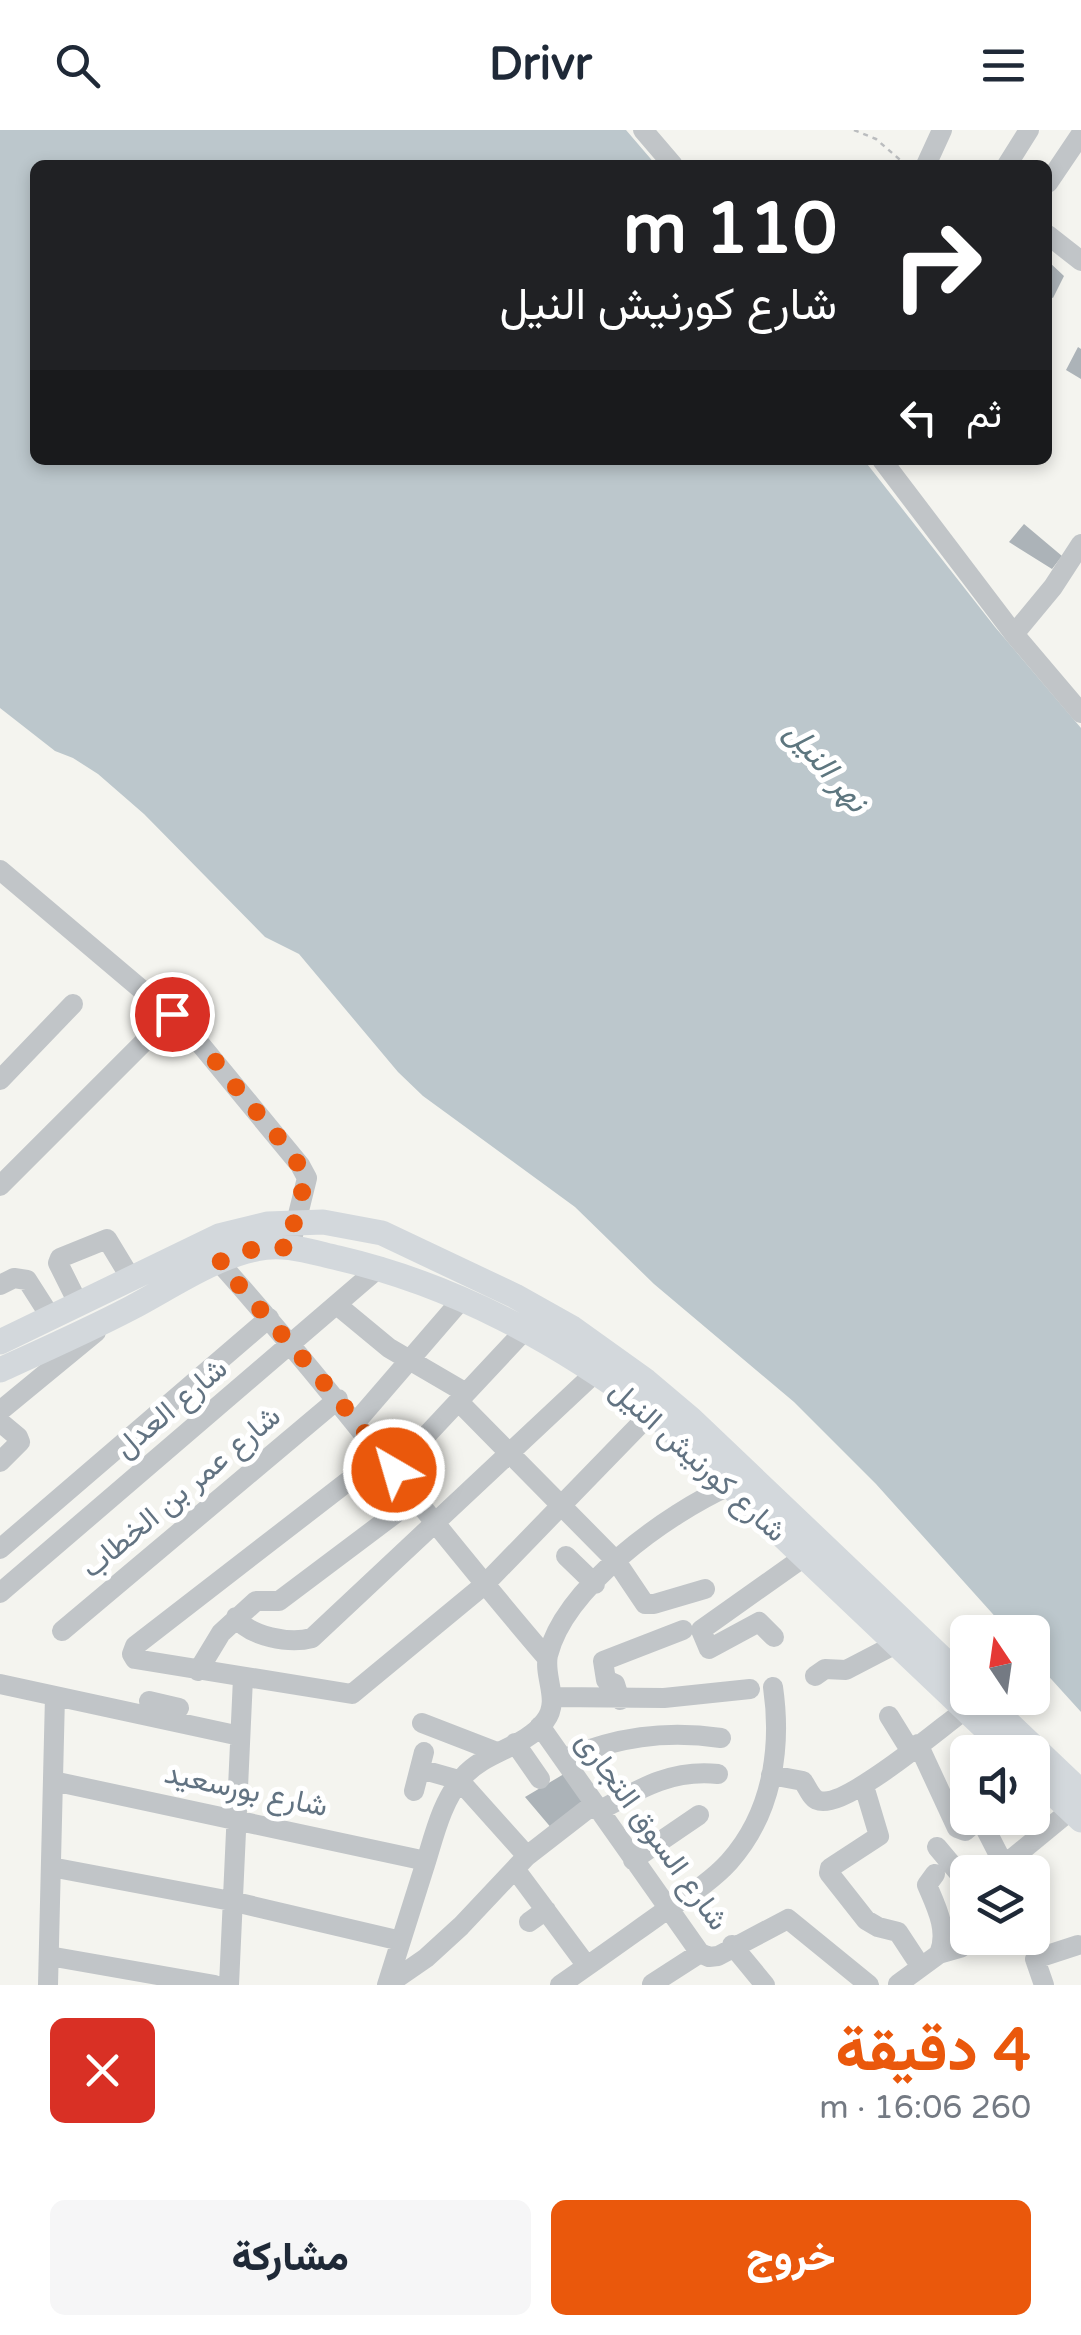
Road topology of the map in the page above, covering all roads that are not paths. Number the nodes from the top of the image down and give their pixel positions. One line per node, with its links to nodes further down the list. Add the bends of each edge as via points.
1 (643, 130): 5 (street)
2 (942, 130): 6 (street)
3 (1029, 130): 7 (street)
4 (1081, 134): 8 (street)
5 (668, 160)
6 (928, 160)
7 (1010, 160)
8 (1052, 177)
9 (1052, 238): 10 (street)
10 (1081, 260)
11 (886, 465): 13 (street)
12 (1081, 544): 13 (street)
13 (1014, 634): 14 (street)
14 (1081, 713)
15 (0, 870): 17 (street)
16 (73, 1004): 18 (street)
17 (172, 1014): 19 (street); 20 (street, via 300,1165 306,1178)
18 (0, 1080)
19 (0, 1186)
20 (293, 1234): 21 (main road, شارع كورنيش النيل); 22 (main road, شارع كورنيش النيل); 23 (main road, شارع كورنيش النيل, via 219,1236); 64 (main road, شارع كورنيش النيل, via 324,1222 382,1233 572,1328 691,1419)
21 (219, 1262): 28 (main road, شارع كورنيش النيل); 30 (street)
22 (380, 1267): 25 (main road, شارع كورنيش النيل); 27 (street, شارع العدل)
23 (130, 1277): 26 (main road, شارع كورنيش النيل); 26 (street, via 107,1239 60,1258)
24 (0, 1286): 29 (street, via 27,1280)
25 (463, 1298): 31 (main road, شارع كورنيش النيل); 34 (street)
26 (78, 1302): 29 (main road, شارع كورنيش النيل)
27 (337, 1305): 33 (street, شارع العدل); 34 (street)
28 (117, 1315): 35 (main road, شارع كورنيش النيل); 39 (street)
29 (50, 1316): 32 (main road, شارع كورنيش النيل)
30 (269, 1318): 33 (street); 50 (street)
31 (526, 1329): 36 (main road, شارع كورنيش النيل); 37 (street)
32 (0, 1342)
33 (292, 1345): 38 (street); 57 (street, شارع العدل)
34 (409, 1360): 37 (street); 42 (street)
35 (0, 1370)
36 (597, 1372): 40 (main road, شارع كورنيش النيل); 43 (street)
37 (462, 1397): 43 (street); 45 (street)
38 (338, 1399): 42 (street); 60 (street, شارع عمر بن الخطاب)
39 (0, 1411)
40 (652, 1412): 46 (main road, شارع كورنيش النيل); 48 (street)
41 (0, 1422): 44 (street, via 20,1440)
42 (356, 1422): 45 (street)
43 (510, 1454): 48 (street); 49 (street)
44 (0, 1462)
45 (388, 1463): 47 (street); 65 (street, via 135,1646 133,1656 140,1661)
46 (729, 1486): 52 (main road, شارع كورنيش النيل); 53 (street, via 657,1525)
47 (416, 1498): 49 (street); 58 (street, via 279,1601 256,1602)
48 (562, 1505): 53 (street); 55 (street)
49 (436, 1523): 55 (street); 58 (street, via 310,1639 249,1632)
50 (0, 1549)
51 (566, 1556): 54 (street)
52 (804, 1557): 61 (street, via 702,1630 708,1649 759,1622); 62 (main road, شارع كورنيش النيل)
53 (616, 1561): 54 (street); 56 (street, via 648,1605)
54 (595, 1584): 63 (street, via 571,1610)
55 (484, 1585): 63 (street); 67 (street, via 352,1694)
56 (705, 1589)
57 (0, 1593)
58 (236, 1618): 65 (street)
59 (683, 1630): 74 (street, via 604,1660 606,1680 616,1684)
60 (62, 1631)
61 (774, 1638)
62 (896, 1644): 66 (street, via 846,1670); 69 (main road, شارع كورنيش النيل)
63 (547, 1658): 73 (street)
64 (950, 1666)
65 (198, 1671): 67 (street)
66 (815, 1676)
67 (243, 1678): 82 (street)
68 (0, 1684): 72 (street)
69 (950, 1686)
70 (773, 1688): 88 (street)
71 (750, 1689): 74 (street)
72 (55, 1696): 75 (street); 90 (street)
73 (553, 1697): 74 (street); 81 (street)
74 (620, 1700)
75 (151, 1707): 76 (street); 82 (street)
76 (180, 1708)
77 (959, 1715): 84 (street)
78 (985, 1715): 96 (main road, شارع كورنيش النيل)
79 (888, 1716): 84 (street)
80 (422, 1722): 85 (street)
81 (540, 1726): 85 (street); 86 (street, شارع السوق التجارى)
82 (240, 1736): 98 (street)
83 (721, 1738): 86 (street, via 640,1736)
84 (914, 1747): 92 (street); 100 (street, via 956,1828 982,1822)
85 (506, 1748): 89 (street); 91 (street)
86 (564, 1759): 95 (street, شارع السوق التجارى)
87 (718, 1774): 95 (street, via 668,1776)
88 (771, 1776): 92 (street, via 803,1781 820,1801); 109 (street, via 748,1837 728,1863)
89 (540, 1778)
90 (53, 1780): 98 (street, شارع بورسعيد); 106 (street)
91 (460, 1780): 94 (street, via 422,1761); 103 (street); 104 (street)
92 (864, 1786): 118 (street, via 879,1836 829,1873 866,1920 898,1932)
93 (1050, 1787): 96 (main road)
94 (414, 1792)
95 (597, 1807): 102 (street, شارع السوق التجارى); 104 (street)
96 (1078, 1807): 101 (street)
97 (700, 1816): 102 (street)
98 (236, 1818): 103 (street, شارع بورسعيد); 108 (street)
99 (938, 1847): 105 (street)
100 (995, 1855)
101 (1018, 1855)
102 (633, 1860): 109 (street, شارع السوق التجارى)
103 (426, 1861): 110 (street)
104 (521, 1862): 117 (street, via 537,1916); 123 (street, via 461,1926)
105 (950, 1862)
106 (51, 1868): 108 (street); 116 (street)
107 (934, 1874): 115 (street, via 927,1885 939,1910)
108 (231, 1902): 110 (street); 122 (street)
109 (668, 1909): 114 (street, شارع السوق التجارى); 117 (street)
110 (401, 1941): 123 (street)
111 (732, 1946): 114 (street, شارع السوق التجارى, via 714,1957); 125 (street); 126 (street, شارع السوق التجارى, via 791,1920)
112 (1078, 1946): 128 (street, via 1035,1959)
113 (950, 1951): 115 (street)
114 (700, 1953): 119 (street)
115 (940, 1954): 118 (street)
116 (49, 1956): 120 (street); 121 (street)
117 (587, 1966): 124 (street)
118 (921, 1968): 127 (street)
119 (652, 1984)
120 (48, 1985)
121 (215, 1985)
122 (229, 1985)
123 (387, 1985)
124 (561, 1985)
125 (765, 1985)
126 (868, 1985)
127 (897, 1985)
128 (1044, 1985)

